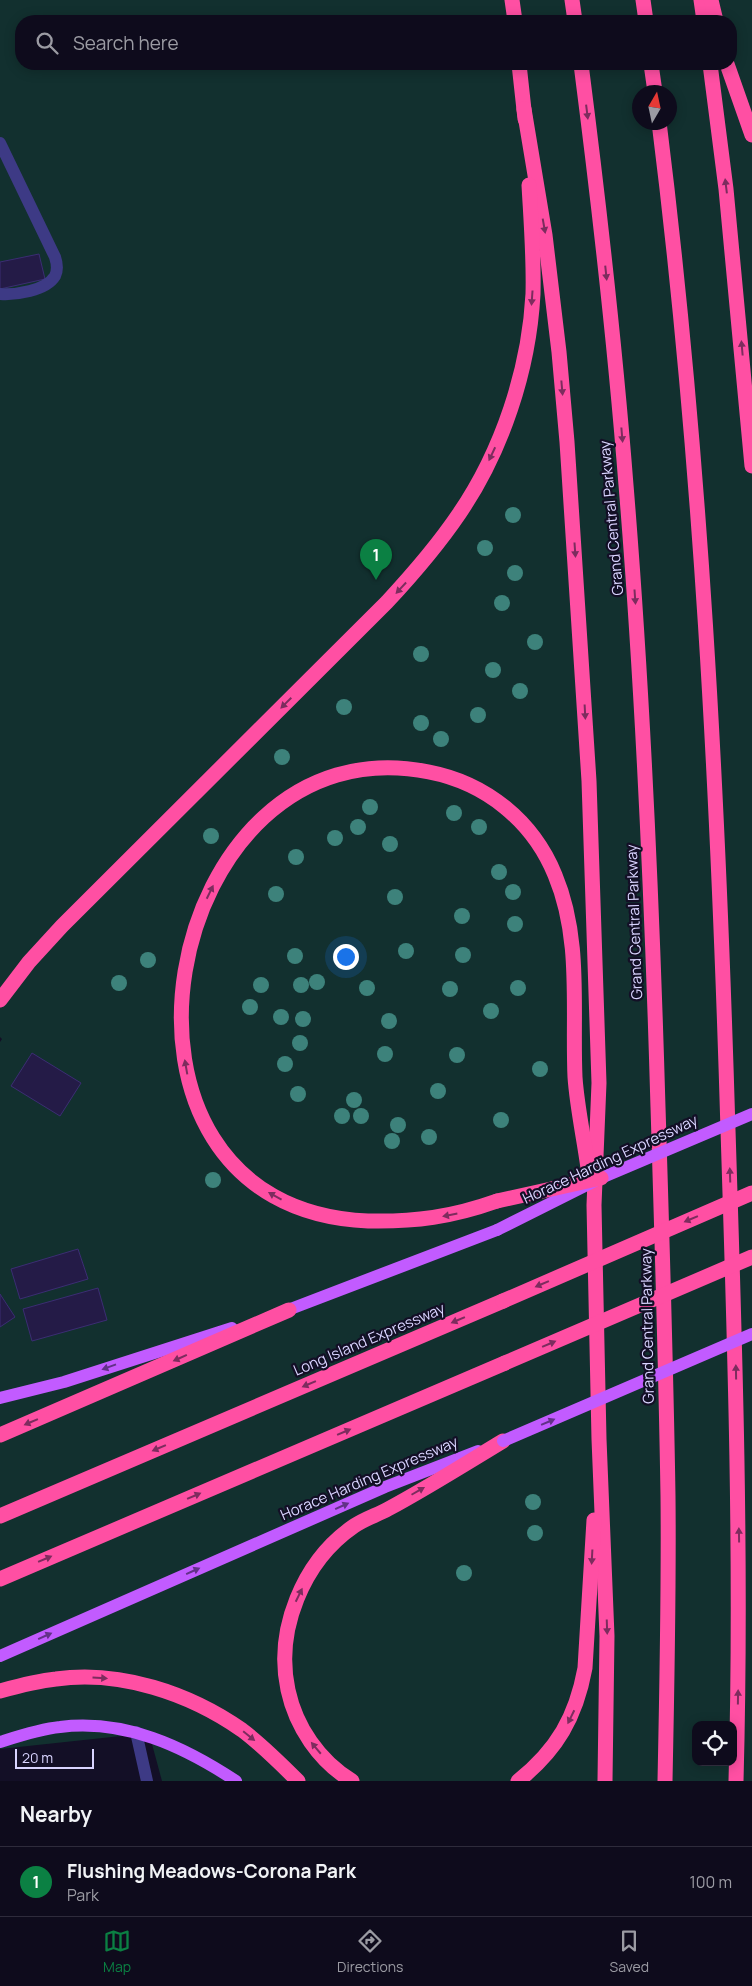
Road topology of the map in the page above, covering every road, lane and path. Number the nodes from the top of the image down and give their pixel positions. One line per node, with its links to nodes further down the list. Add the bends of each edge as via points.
1 (512, 0): 6 (highway)
2 (572, 0): 7 (highway)
3 (643, 0): 8 (highway)
4 (701, 0): 9 (highway)
5 (711, 0): 10 (highway)
6 (514, 15)
7 (574, 15)
8 (645, 15)
9 (703, 15)
10 (715, 15)
11 (520, 70): 17 (highway)
12 (582, 70): 47 (highway, Grand Central Parkway, one-way to 47, via 618,388 646,782 665,1343 668,1590)
13 (652, 70): 16 (highway)
14 (711, 70): 22 (highway, one-way to 14, via 726,189)
15 (729, 70): 19 (highway)
16 (654, 85)
17 (524, 109): 23 (highway, one-way to 23, via 533,269 530,324 508,415 473,491 426,559 387,602 62,926); 27 (highway, one-way to 27, via 546,234 559,352 581,644 599,1083)
18 (660, 130): 48 (highway, one-way to 18, via 739,1628 737,1434 717,811 695,464)
19 (752, 135)
20 (0, 143): 21 (street, via 56,257 57,267 49,282 14,295)
21 (0, 294)
22 (752, 466)
23 (0, 1000)
24 (752, 1114): 25 (main road, Horace Harding Expressway, bridge)
25 (600, 1178): 27 (highway, one-way to 27, bridge, via 497,1201 462,1213 406,1222 343,1220 316,1214 270,1194 230,1160 202,1119 192,1095 183,1042 182,994 185,964 212,888 244,838 262,819 281,803 333,776 359,770 416,769 469,784 511,811 529,830 543,851 562,894 572,943 575,1080); 29 (main road, Horace Harding Expressway, bridge, via 498,1230)
26 (752, 1193): 35 (highway, Long Island Expressway, one-way to 35, bridge)
27 (594, 1205): 33 (highway)
28 (752, 1257): 36 (highway, one-way to 28, bridge)
29 (289, 1310): 31 (main road, Horace Harding Expressway, one-way to 31, via 64,1382); 32 (highway, one-way to 32)
30 (752, 1334): 34 (main road, Horace Harding Expressway, one-way to 30, bridge)
31 (0, 1398)
32 (0, 1435)
33 (599, 1439): 45 (highway, one-way to 45, via 582,1688 563,1732 534,1768); 46 (highway, one-way to 46, via 607,1636)
34 (503, 1441): 37 (main road, Horace Harding Expressway, one-way to 34, via 385,1487); 44 (highway, one-way to 34, via 327,1762 309,1741 290,1696 284,1672 284,1648 288,1622 297,1598 323,1556 354,1526)
35 (0, 1516)
36 (0, 1579)
37 (0, 1656)
38 (0, 1691): 43 (highway, one-way to 43, via 57,1678 85,1677 137,1683 164,1691 221,1716 263,1747)
39 (136, 1732): 40 (main road, via 83,1725 58,1727); 41 (street); 42 (main road, via 191,1753)
40 (0, 1742)
41 (147, 1781)
42 (236, 1781)
43 (298, 1781)
44 (352, 1781)
45 (518, 1781)
46 (606, 1781)
47 (665, 1781)
48 (736, 1781)

